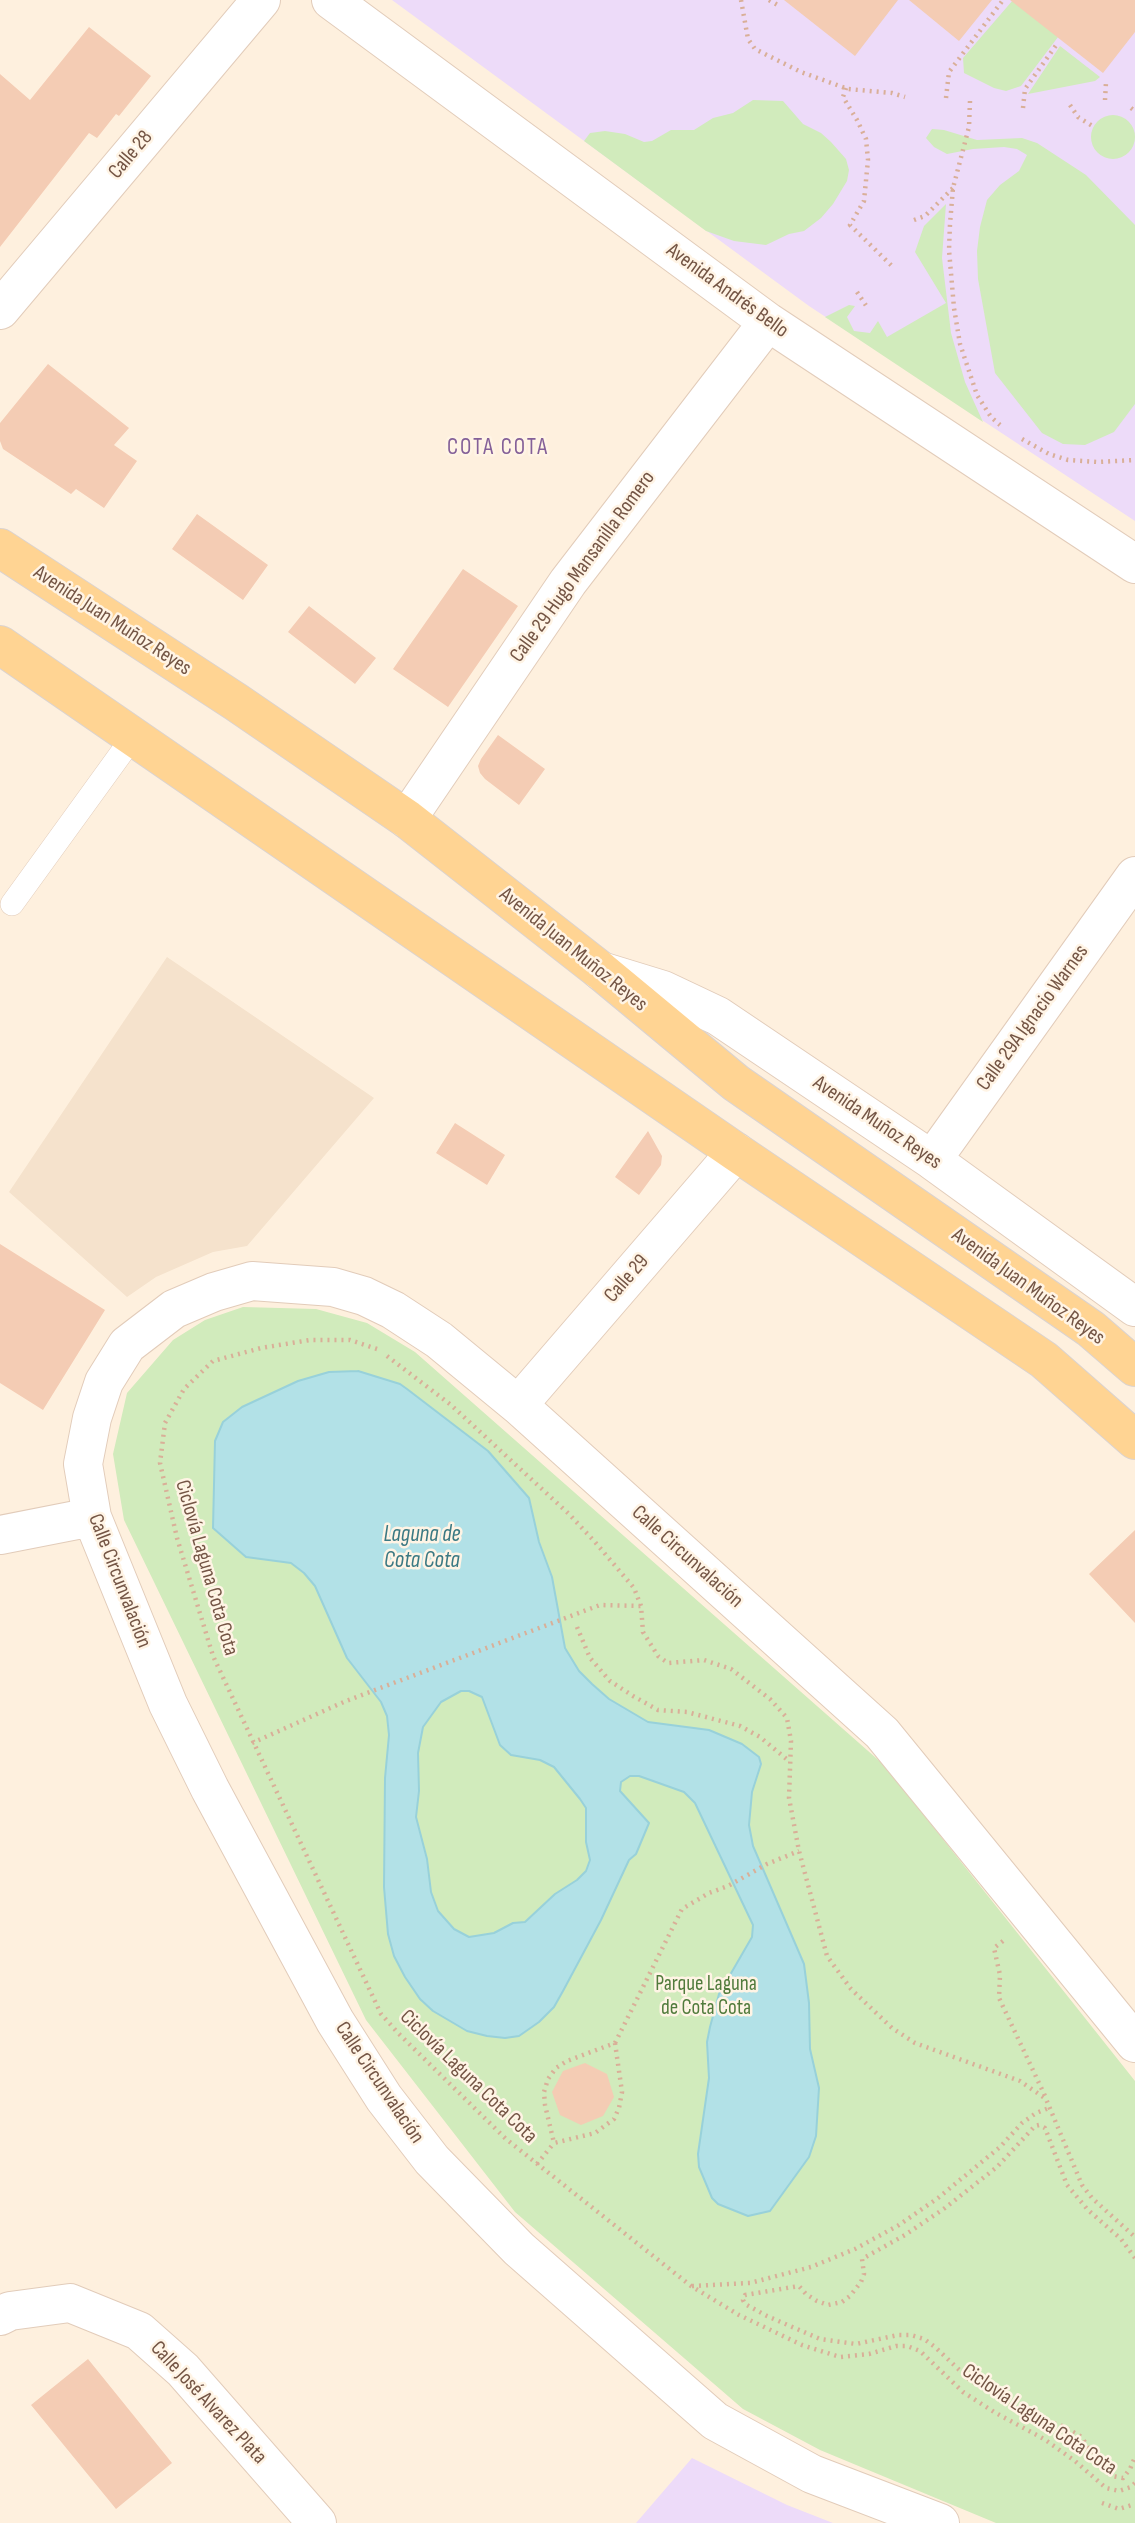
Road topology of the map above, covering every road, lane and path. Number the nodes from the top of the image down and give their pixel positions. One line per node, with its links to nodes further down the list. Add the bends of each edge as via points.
1 (261, 0): 22 (street, Calle 28)
2 (331, 0): 23 (street, Avenida Andrés Bello)
3 (741, 0): 9 (path, via 748,39 755,49)
4 (769, 0): 6 (path)
5 (1003, 0): 11 (path, via 949,72)
6 (781, 7)
7 (1057, 44): 15 (path, via 1025,89)
8 (1106, 82): 12 (path)
9 (846, 88): 10 (path); 19 (path, via 843,97 866,139 868,159 864,201 850,225)
10 (905, 97)
11 (946, 98)
12 (1105, 100)
13 (970, 102): 17 (path)
14 (1070, 105): 16 (path)
15 (1023, 108)
16 (1094, 127)
17 (953, 188): 18 (path, via 925,216); 24 (path, via 949,250 960,344 983,406)
18 (914, 220)
19 (894, 268)
20 (857, 292): 21 (path)
21 (867, 307)
22 (0, 310)
23 (768, 322): 28 (street, Avenida Andrés Bello); 31 (street, Calle 29 Hugo Mansanilla Romero, via 568,582)
24 (1008, 432)
25 (1018, 437): 26 (path, via 1068,460)
26 (1135, 460)
27 (0, 548): 31 (main road, Avenida Juan Muñoz Reyes)
28 (1135, 564)
29 (0, 645): 30 (main road)
30 (133, 737): 33 (lane); 35 (main road)
31 (407, 819): 34 (main road, Avenida Juan Muñoz Reyes)
32 (1135, 876): 36 (street, Calle 29A Ignacio Warnes)
33 (12, 904)
34 (601, 971): 36 (street, Avenida Muñoz Reyes, via 663,990 719,1016); 38 (main road, Avenida Juan Muñoz Reyes, via 736,1083 1091,1329)
35 (736, 1153): 39 (street, Calle 29); 40 (main road, via 1045,1360)
36 (932, 1160): 37 (street, Avenida Muñoz Reyes)
37 (1135, 1307)
38 (1135, 1367)
39 (518, 1405): 41 (street, Calle Circunvalación, via 439,1340 364,1296 333,1287 252,1281 174,1309 127,1346 104,1382 92,1418 83,1464); 48 (street, Calle Circunvalación, via 882,1733)
40 (1135, 1440)
41 (92, 1517): 42 (street); 64 (street, Calle Circunvalación, via 168,1704 216,1801 335,2021 384,2098 432,2160 519,2249 715,2421 812,2474)
42 (0, 1535)
43 (641, 1606): 45 (path, via 600,1605 346,1701); 45 (path, Ciclovía Laguna Cota Cota, via 634,1588 569,1514 451,1405 376,1348 350,1340 310,1340 213,1361 184,1389 165,1423 160,1463 213,1656); 46 (path, Ciclovía Laguna Cota Cota, via 643,1632 657,1656 668,1663 704,1660 731,1669 770,1699 786,1718)
44 (577, 1627): 46 (path, via 590,1658 610,1681 633,1696 658,1710 697,1714 740,1726)
45 (252, 1743): 54 (path, Ciclovía Laguna Cota Cota, via 381,2014)
46 (790, 1762): 47 (path, Ciclovía Laguna Cota Cota, via 789,1798)
47 (799, 1851): 49 (path, via 682,1909); 51 (path, Ciclovía Laguna Cota Cota, via 827,1956 852,1989 892,2028 915,2043 1020,2081)
48 (1032, 1918): 50 (street, Calle Circunvalación); 51 (path, via 994,1948 999,1998)
49 (615, 2043): 53 (path, via 567,2061 548,2079 545,2105); 53 (path, via 622,2092 614,2119 595,2133)
50 (1135, 2043)
51 (1046, 2099): 52 (path)
52 (1049, 2108): 55 (path, via 1082,2185); 57 (path, via 1022,2123 938,2197 855,2249 811,2267 750,2283)
53 (554, 2143): 54 (path)
54 (537, 2164): 57 (path, Ciclovía Laguna Cota Cota)
55 (1135, 2237)
56 (1135, 2258): 59 (path, via 1068,2185 1045,2128 1035,2126 997,2167 905,2235 862,2259 861,2282 842,2302 828,2305 817,2301 799,2286 745,2295 743,2300 744,2306 828,2341 856,2344 898,2334 924,2339 970,2380 1006,2403 1082,2437 1097,2464 1112,2476 1123,2478)
57 (691, 2286): 60 (path, Ciclovía Laguna Cota Cota, via 802,2346 840,2357 896,2346 920,2351 963,2392 1044,2439 1106,2488 1119,2491)
58 (0, 2316): 63 (street, Calle José Alvarez Plata, via 70,2303 139,2331 183,2370)
59 (1135, 2457)
60 (1135, 2483)
61 (1102, 2503): 62 (path, via 1119,2509)
62 (1135, 2504)
63 (317, 2523)
64 (940, 2523)

